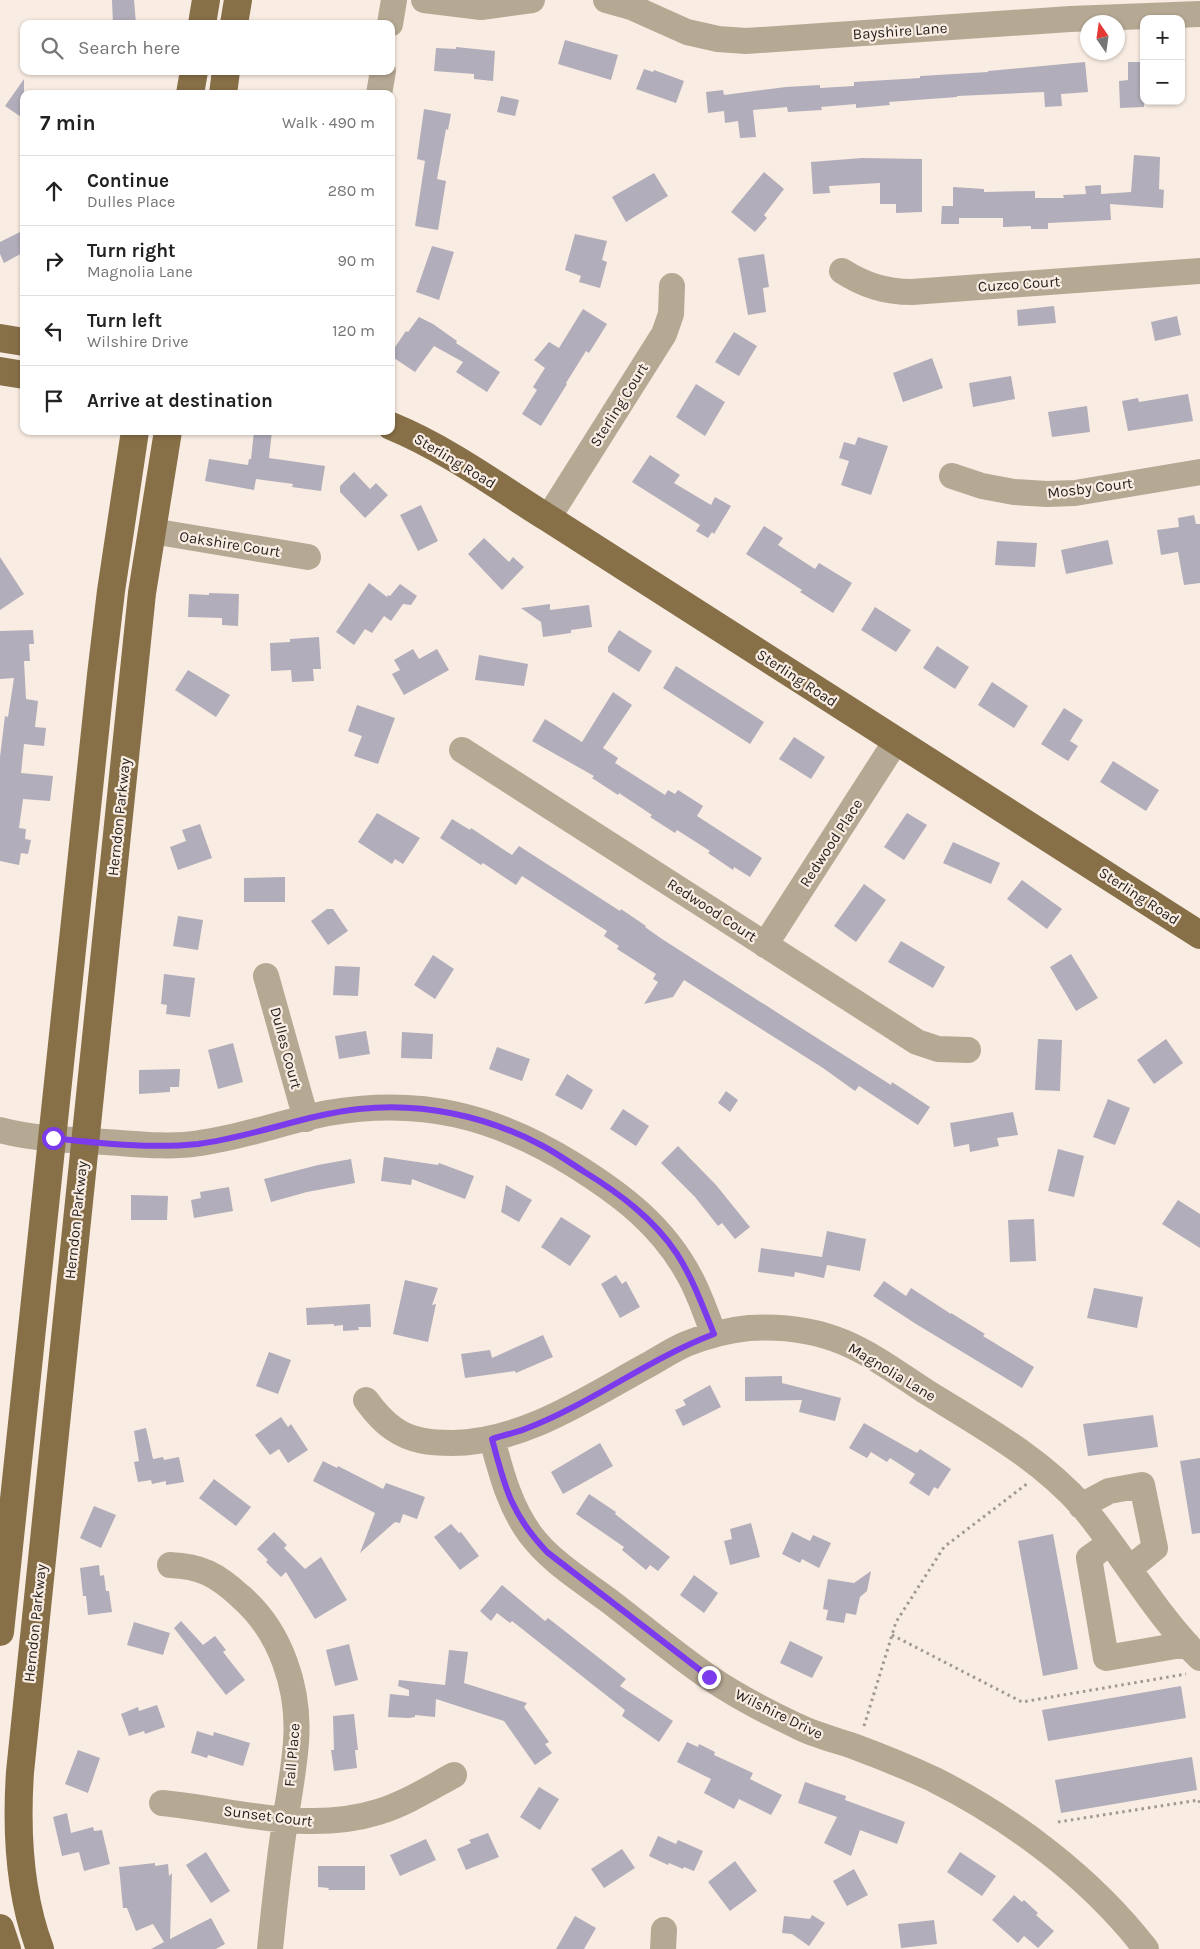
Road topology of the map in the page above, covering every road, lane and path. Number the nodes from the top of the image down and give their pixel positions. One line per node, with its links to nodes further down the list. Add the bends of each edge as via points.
1 (206, 0): 8 (main road)
2 (238, 0): 9 (main road)
3 (394, 0): 10 (street)
4 (424, 0): 5 (street, via 480,6)
5 (532, 0)
6 (606, 0): 7 (street, Bayshire Lane, via 631,7 687,32 746,41 1070,19)
7 (1200, 14)
8 (203, 20)
9 (235, 20)
10 (391, 20)
11 (193, 75): 14 (main road)
12 (225, 75): 15 (main road)
13 (382, 75): 16 (street)
14 (191, 90)
15 (224, 90)
16 (380, 90)
17 (842, 271): 18 (street, Cuzco Court, via 877,288 912,292)
18 (1200, 271)
19 (672, 286): 29 (street, Sterling Court, via 671,314 664,334)
20 (0, 338): 21 (main road)
21 (20, 341)
22 (0, 371): 23 (main road)
23 (20, 374)
24 (395, 428): 29 (main road, Sterling Road, via 442,451)
25 (134, 435): 40 (main road, via 108,619)
26 (167, 435): 30 (main road, Herndon Parkway)
27 (1200, 472): 28 (street, Mosby Court, via 1047,494 982,486)
28 (952, 476)
29 (548, 518): 32 (main road, Sterling Road)
30 (152, 531): 31 (street, Oakshire Court); 41 (main road, Herndon Parkway, via 142,593)
31 (308, 557)
32 (896, 741): 34 (main road, Sterling Road); 35 (street, Redwood Place)
33 (462, 750): 35 (street, Redwood Court)
34 (1200, 935)
35 (765, 944): 37 (street, Redwood Court, via 917,1042 938,1049)
36 (266, 976): 38 (street, Dulles Court)
37 (968, 1050)
38 (306, 1119): 41 (street, via 198,1144 158,1146); 42 (street, via 360,1109 434,1110 506,1129 541,1145 601,1182 658,1230 691,1279)
39 (0, 1130): 40 (street)
40 (53, 1138): 41 (street); 50 (main road)
41 (85, 1141): 61 (main road, Herndon Parkway, via 18,1809 21,1869)
42 (714, 1334): 44 (street, Magnolia Lane, via 685,1345 570,1408 525,1429); 46 (street, Magnolia Lane, via 748,1328 779,1328 843,1342 1025,1455)
43 (366, 1400): 44 (street, Magnolia Lane, via 395,1430 413,1438 433,1443)
44 (492, 1439): 63 (street, Wilshire Drive, via 505,1488 530,1535 585,1583 709,1677 753,1705 800,1728 875,1754 933,1780 1000,1818 1042,1847 1088,1887)
45 (1022, 1477): 51 (path, via 1028,1483 944,1547 896,1622)
46 (1081, 1506): 47 (street, Magnolia Lane); 49 (street, via 1109,1491 1142,1485 1155,1548)
47 (1110, 1542): 49 (street, Magnolia Lane); 52 (street, via 1089,1558 1106,1658)
48 (170, 1565): 57 (street, Fall Place, via 205,1571 223,1581 249,1604 275,1639 296,1711 296,1742)
49 (1129, 1569): 52 (street, Magnolia Lane)
50 (0, 1632)
51 (892, 1635): 52 (path, via 1022,1702); 53 (path, via 863,1728)
52 (1191, 1659)
53 (856, 1726)
54 (454, 1775): 57 (street, Sunset Court, via 380,1812 317,1822)
55 (162, 1803): 57 (street, Sunset Court)
56 (1200, 1807): 58 (path, via 1199,1800)
57 (285, 1820): 62 (street, Fall Place)
58 (1058, 1822)
59 (0, 1928): 60 (main road)
60 (7, 1949)
61 (40, 1949)
62 (270, 1949)
63 (1146, 1949)

